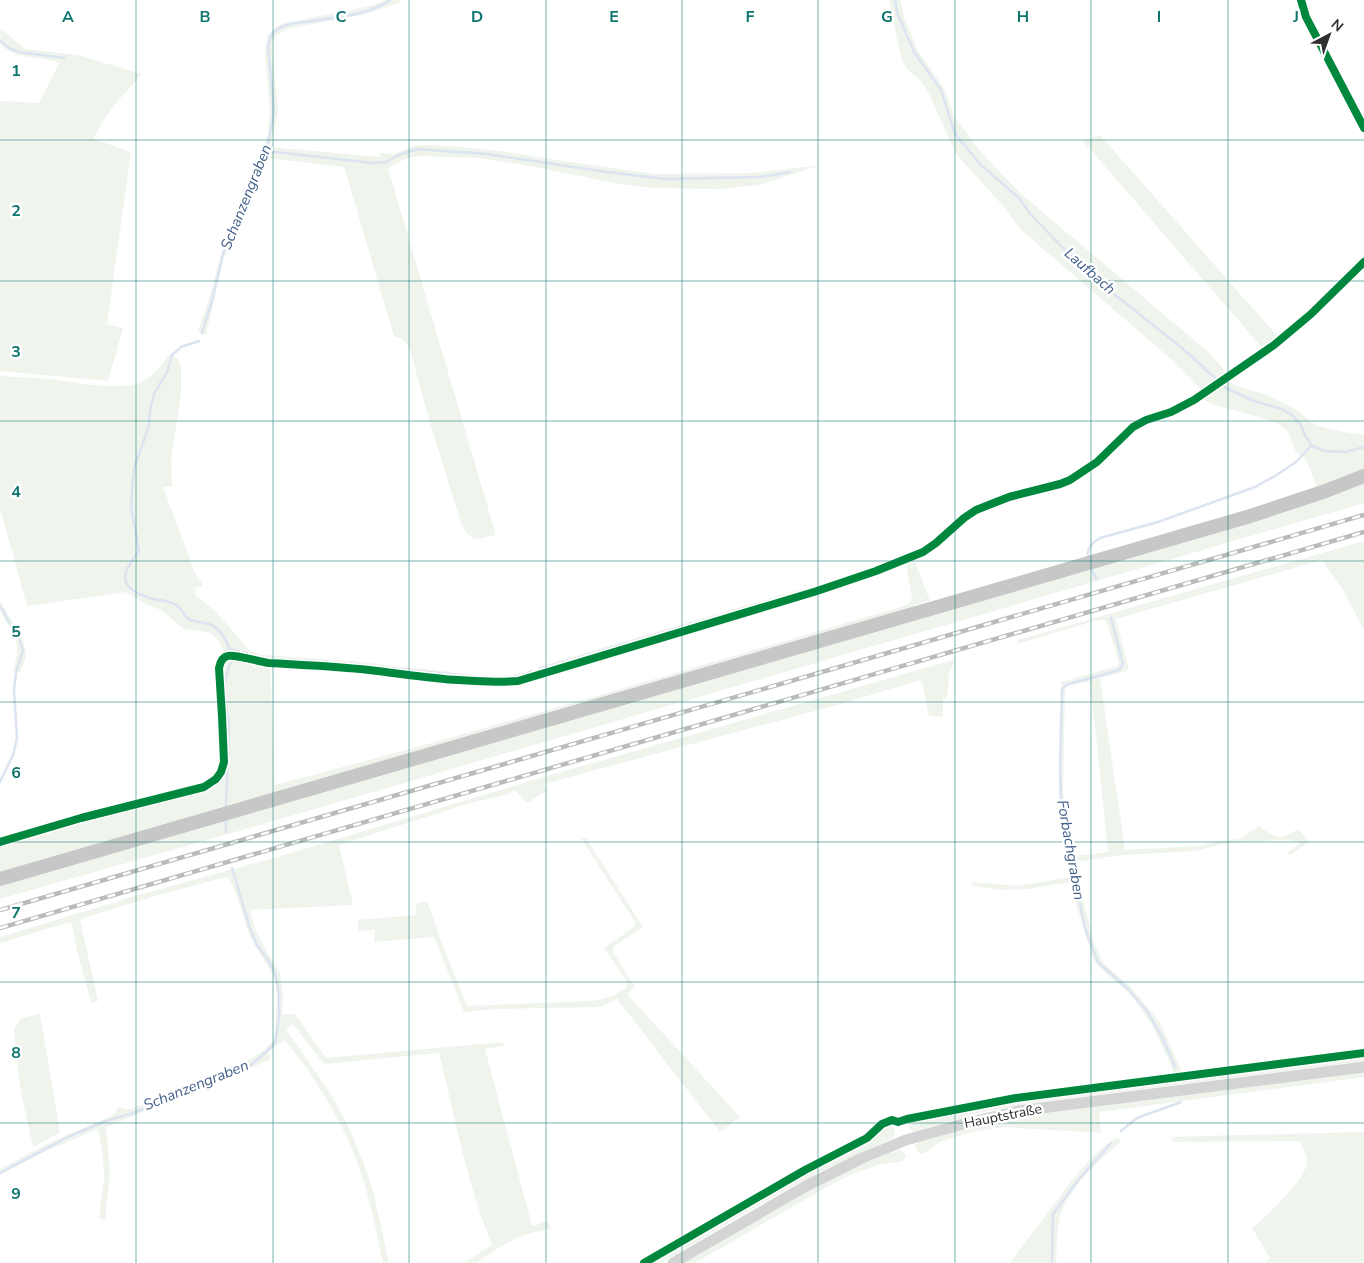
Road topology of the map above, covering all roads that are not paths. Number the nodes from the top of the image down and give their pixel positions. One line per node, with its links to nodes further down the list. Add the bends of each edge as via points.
1 (1301, 0): 2 (street, via 1306,17)
2 (1364, 128)
3 (1364, 476): 4 (main road, via 1247,517)
4 (0, 879)
5 (1364, 1067): 6 (street, Hauptstraße, via 1018,1111 906,1140 860,1158 806,1186)
6 (673, 1263)

